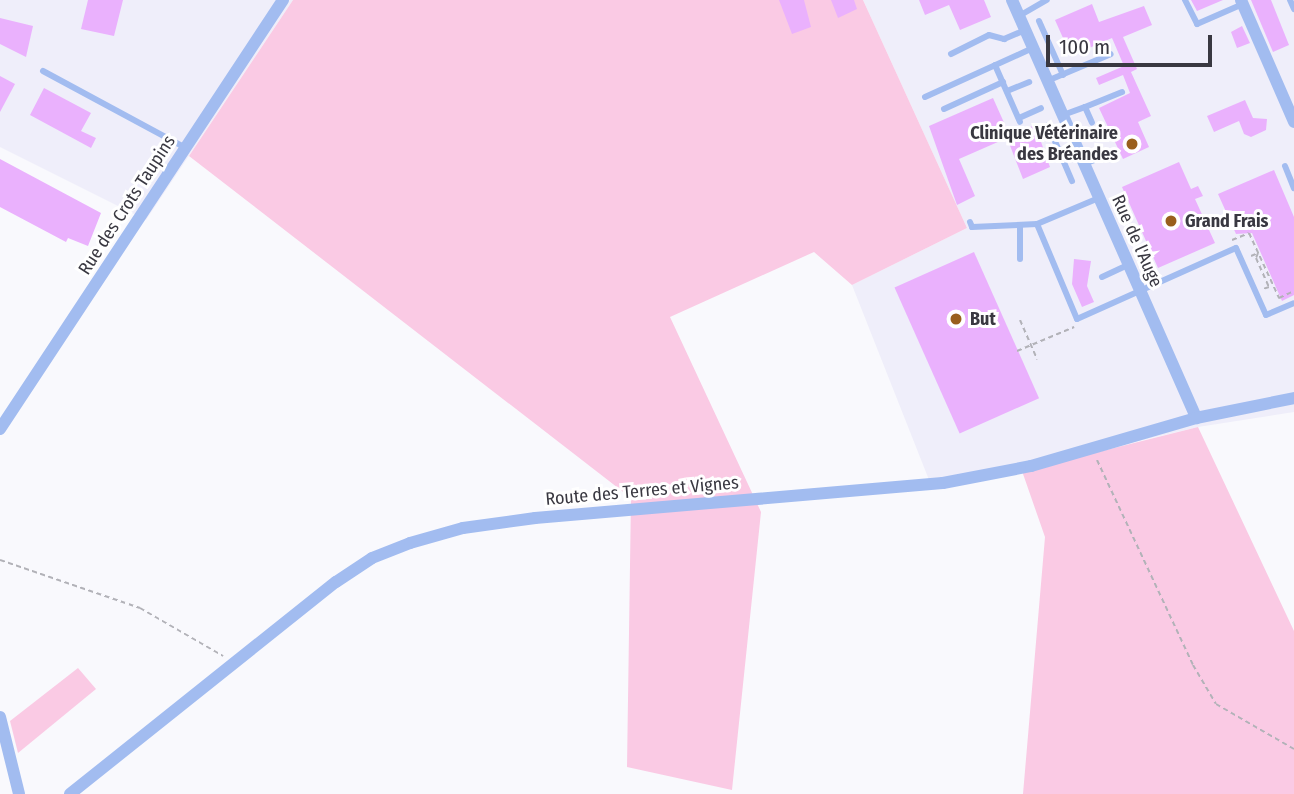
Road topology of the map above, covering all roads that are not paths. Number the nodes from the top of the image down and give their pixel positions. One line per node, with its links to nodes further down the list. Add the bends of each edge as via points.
1 (283, 0): 30 (street, Rue des Crots Taupins)
2 (1012, 0): 8 (street, Rue de l'Auge)
3 (1048, 0): 8 (lane)
4 (1185, 0): 6 (lane, via 1197,24)
5 (1290, 0): 7 (lane)
6 (1242, 2): 27 (street)
7 (1294, 9)
8 (1019, 16): 10 (street, Rue de l'Auge)
9 (1039, 21): 16 (lane)
10 (1025, 30): 11 (street, Rue de l'Auge); 12 (lane, via 1004,39 989,35)
11 (1033, 48): 14 (lane); 17 (street, Rue de l'Auge)
12 (951, 54)
13 (1111, 54): 16 (lane)
14 (995, 65): 18 (lane); 22 (lane)
15 (43, 71): 30 (lane)
16 (1063, 75): 17 (lane)
17 (1047, 81): 26 (street, Rue de l'Auge)
18 (1003, 82): 20 (lane); 25 (lane)
19 (1029, 82): 20 (lane)
20 (1007, 91): 23 (lane, via 1020,120)
21 (1122, 92): 24 (lane)
22 (925, 97)
23 (1041, 107)
24 (1085, 107): 26 (lane); 28 (lane)
25 (944, 109)
26 (1063, 116): 32 (street, Rue de l'Auge)
27 (1294, 122)
28 (1092, 123)
29 (1048, 125): 33 (lane)
30 (186, 148): 48 (street, Rue des Crots Taupins)
31 (1105, 156): 32 (lane)
32 (1082, 160): 33 (lane); 37 (street, Rue de l'Auge)
33 (1064, 162): 35 (lane)
34 (1285, 166): 36 (lane)
35 (1072, 181)
36 (1294, 188)
37 (1099, 198): 39 (lane); 42 (street, Rue de l'Auge)
38 (970, 222): 40 (lane, via 972,227 998,222)
39 (1037, 224): 40 (lane); 44 (lane, via 1077,319)
40 (1020, 227): 41 (lane)
41 (1020, 259)
42 (1128, 265): 43 (lane); 44 (street, Rue de l'Auge)
43 (1102, 277)
44 (1140, 291): 45 (lane, via 1236,248 1266,315); 47 (street, Rue de l'Auge)
45 (1294, 303)
46 (1294, 398): 47 (street, Route des Terres et Vignes)
47 (1196, 418): 51 (street, Route des Terres et Vignes, via 1093,449 943,483 535,518 463,528 410,543 372,558 336,582)
48 (0, 429)
49 (0, 717): 50 (street)
50 (19, 794)
51 (70, 794)

